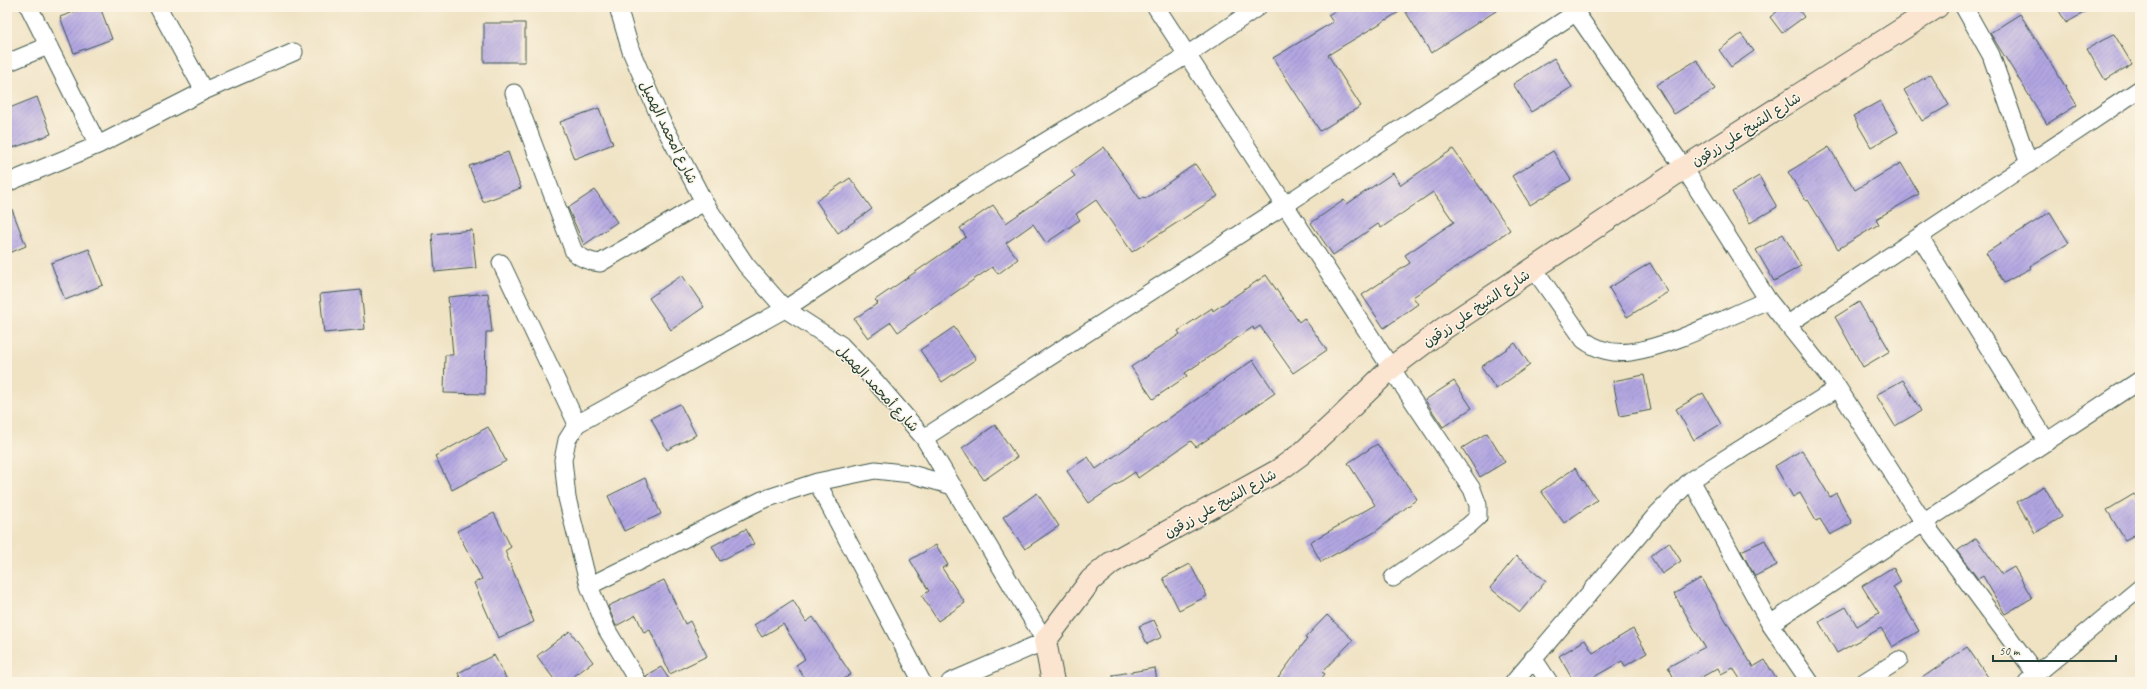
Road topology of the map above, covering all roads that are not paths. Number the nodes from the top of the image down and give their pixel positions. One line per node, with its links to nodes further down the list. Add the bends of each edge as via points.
1 (29, 7): 9 (street)
2 (158, 7): 14 (street)
3 (618, 7): 20 (street, شارع أمحمد الهميل, via 631,51 661,120)
4 (1156, 7): 11 (street)
5 (1258, 7): 11 (street)
6 (1937, 7): 18 (main road, شارع الشيخ علي زرقون)
7 (1964, 7): 17 (street, via 1991,55)
8 (1573, 10): 18 (street); 21 (street)
9 (48, 46): 12 (street); 16 (street)
10 (294, 52): 14 (street)
11 (1187, 55): 21 (street); 26 (street, via 969,188)
12 (7, 63)
13 (2140, 90): 17 (street)
14 (204, 91): 16 (street)
15 (514, 93): 20 (street, via 574,252 580,258 600,263)
16 (98, 145): 19 (street)
17 (2029, 164): 22 (street)
18 (1684, 168): 24 (main road, شارع الشيخ علي زرقون); 25 (street)
19 (7, 183)
20 (704, 202): 26 (street, شارع أمحمد الهميل, via 746,265)
21 (1286, 205): 28 (street); 32 (street)
22 (1920, 237): 27 (street); 33 (street)
23 (501, 263): 31 (street)
24 (1534, 269): 25 (street, via 1584,340 1594,348 1611,351 1629,352 1667,343); 28 (main road, شارع الشيخ علي زرقون, via 1443,329)
25 (1768, 300): 27 (street)
26 (785, 309): 31 (street); 32 (street, شارع أمحمد الهميل, via 841,346)
27 (1788, 324): 30 (street)
28 (1390, 368): 38 (street, via 1472,489 1478,505 1478,517 1468,526); 42 (main road, شارع الشيخ علي زرقون, via 1342,417 1279,470 1110,563 1091,580)
29 (2140, 380): 33 (street)
30 (1838, 388): 34 (street); 37 (street)
31 (577, 424): 39 (street, via 566,440 563,460 567,498)
32 (924, 438): 36 (street, شارع أمحمد الهميل)
33 (2047, 442): 37 (street)
34 (1691, 480): 41 (street); 43 (street, via 1657,514)
35 (817, 482): 36 (street, via 875,470 911,474); 39 (street, via 762,500); 47 (street)
36 (953, 486): 42 (street, شارع أمحمد الهميل)
37 (1924, 523): 41 (street); 45 (street)
38 (1393, 578)
39 (589, 586): 46 (street, via 607,630)
40 (2140, 588): 45 (street)
41 (1770, 624): 52 (street)
42 (1044, 641): 48 (street); 49 (main road)
43 (1533, 658): 50 (street); 51 (street)
44 (1899, 660): 53 (street)
45 (2037, 677)
46 (638, 682)
47 (922, 682)
48 (950, 682)
49 (1053, 682)
50 (1514, 682)
51 (1549, 682)
52 (1810, 682)
53 (1864, 682)

